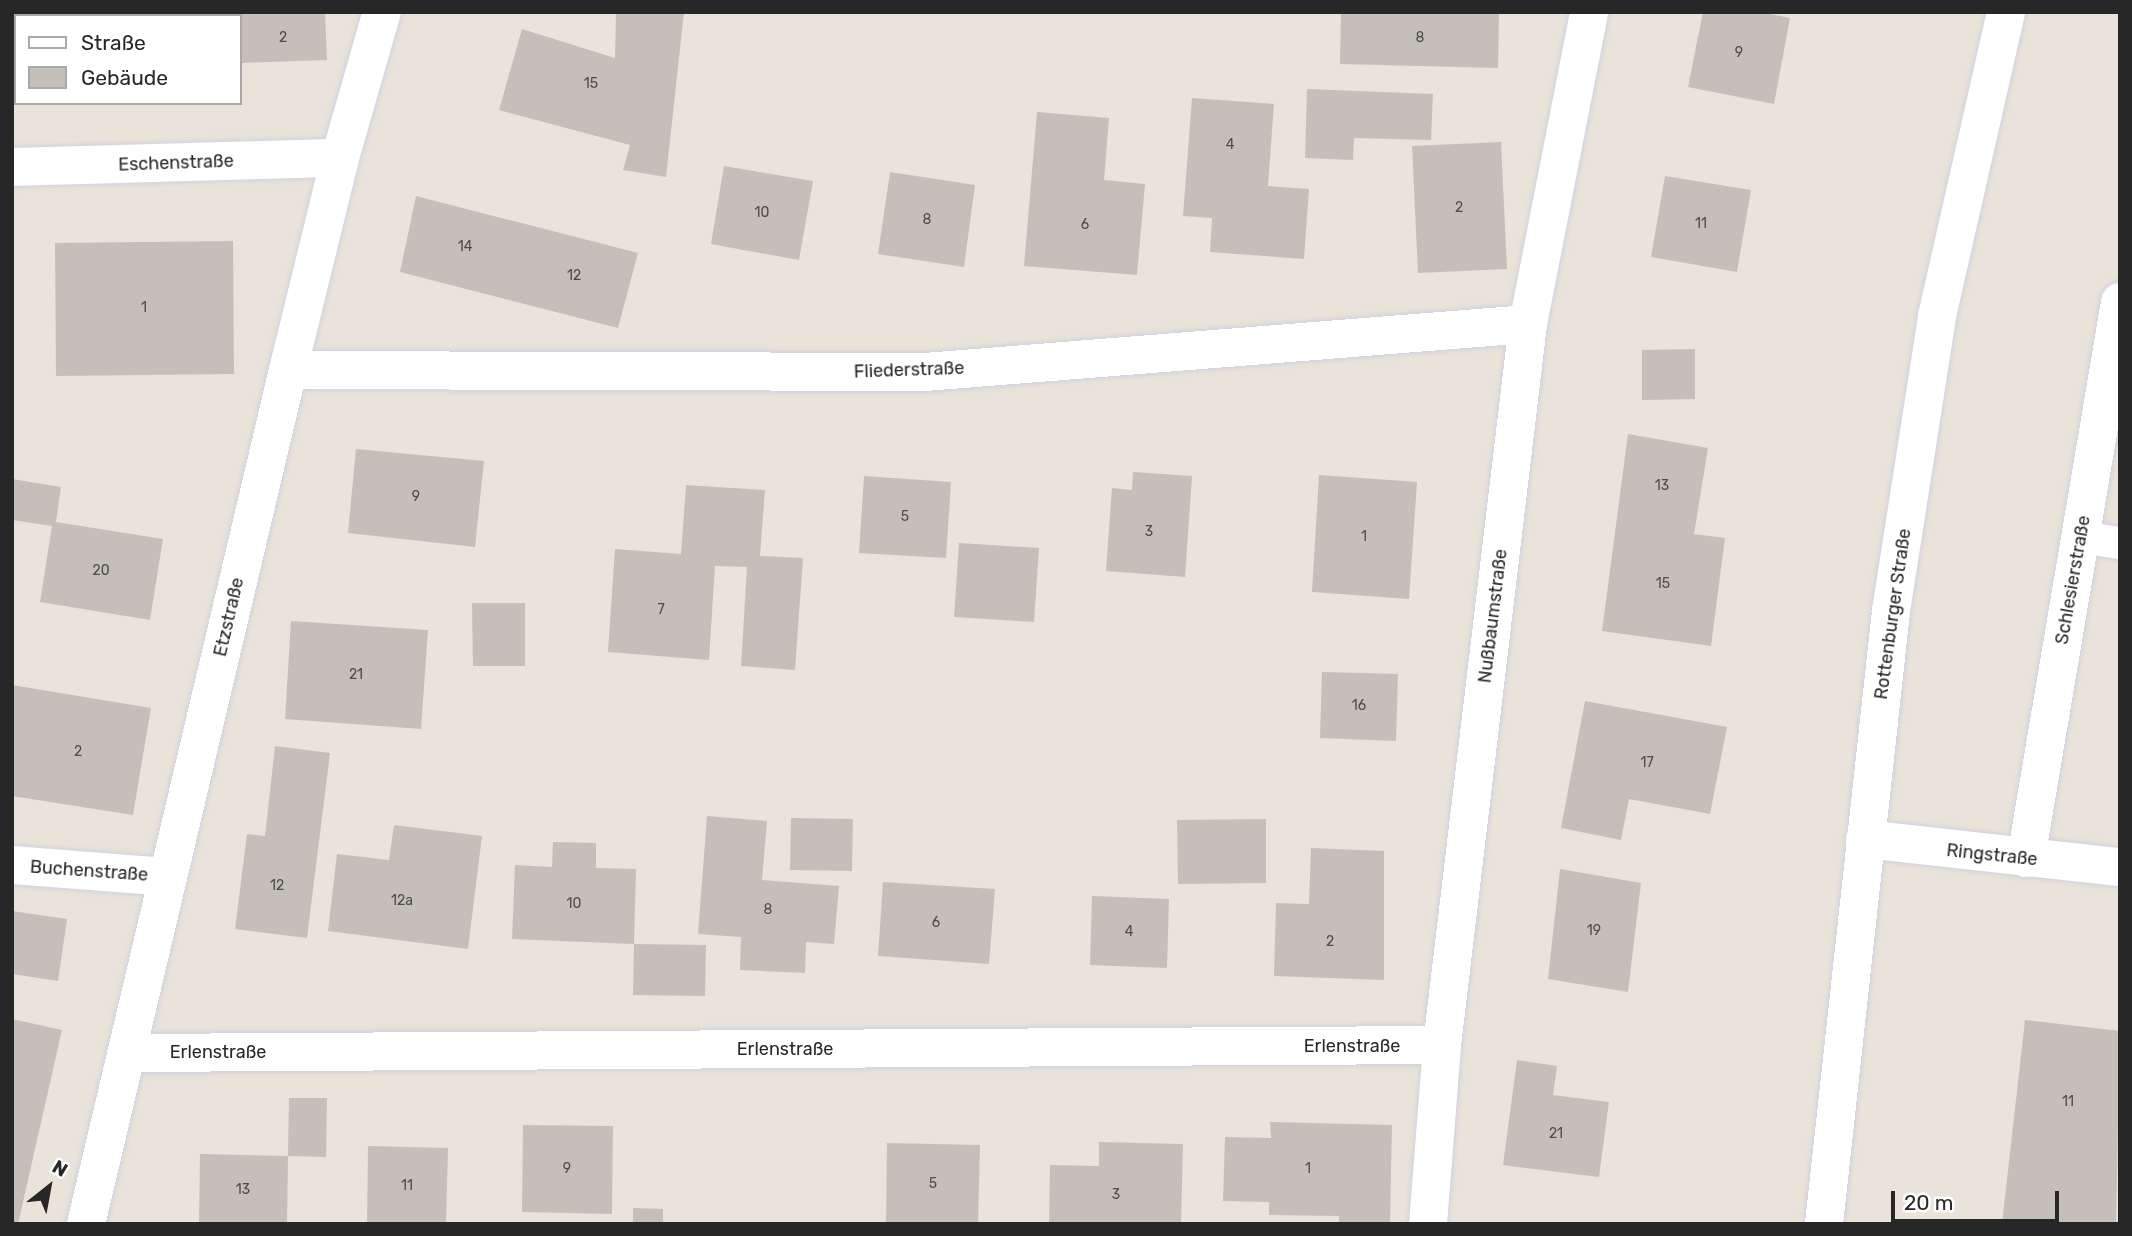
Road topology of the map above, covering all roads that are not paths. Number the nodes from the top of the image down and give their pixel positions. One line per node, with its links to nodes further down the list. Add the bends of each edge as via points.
1 (382, 12): 4 (street, Etzstraße)
2 (1589, 12): 7 (street, Nußbaumstraße)
3 (2006, 12): 11 (street, Rottenburger Straße, via 1937,316 1891,611)
4 (340, 158): 5 (street, Eschenstraße); 8 (street, Etzstraße)
5 (12, 167)
6 (2120, 302): 9 (street, Schlesierstraße)
7 (1528, 324): 8 (street, Fliederstraße, via 925,372); 16 (street, Nußbaumstraße)
8 (288, 370): 15 (street, Etzstraße)
9 (2081, 537): 10 (lane); 12 (street, Schlesierstraße)
10 (2120, 543)
11 (1865, 839): 12 (street, Ringstraße); 20 (street, Rottenburger Straße)
12 (2026, 858): 14 (street, Ringstraße)
13 (12, 865): 15 (street, Buchenstraße)
14 (2120, 867)
15 (167, 877): 17 (street, Etzstraße)
16 (1441, 1045): 17 (street, Erlenstraße); 19 (street, Nußbaumstraße)
17 (129, 1053): 18 (street, Etzstraße)
18 (86, 1224)
19 (1428, 1224)
20 (1824, 1224)

